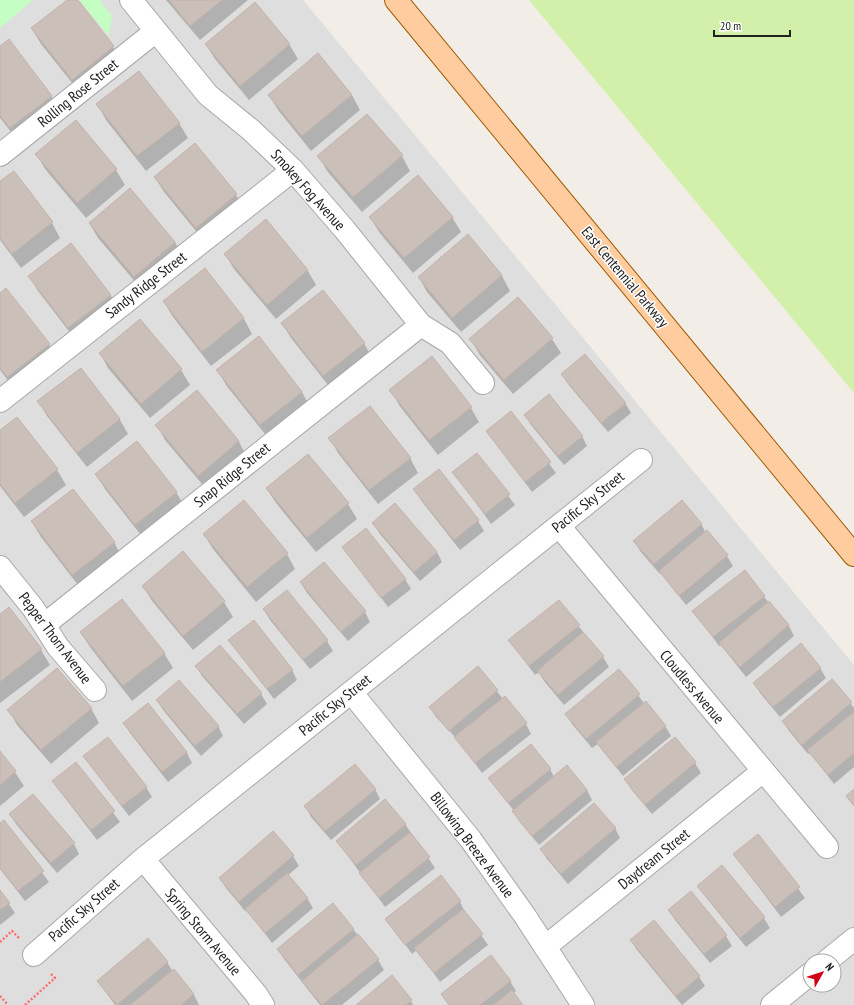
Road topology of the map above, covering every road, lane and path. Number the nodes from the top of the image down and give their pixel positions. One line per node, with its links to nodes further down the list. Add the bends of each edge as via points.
1 (131, 0): 3 (street, Smokey Fog Avenue)
2 (396, 0): 11 (main road, East Centennial Parkway)
3 (156, 31): 4 (street, Rolling Rose Street); 5 (street, Smokey Fog Avenue, via 208,95 251,130)
4 (0, 155)
5 (293, 170): 6 (street, Smokey Fog Avenue); 8 (street, Sandy Ridge Street)
6 (421, 325): 7 (street, Smokey Fog Avenue, via 450,343); 13 (street, Snap Ridge Street)
7 (482, 383)
8 (0, 401)
9 (641, 460): 10 (street, Pacific Sky Street)
10 (559, 526): 15 (street, Pacific Sky Street); 16 (street, Cloudless Avenue)
11 (854, 555)
12 (0, 567): 13 (street, Pepper Thorn Avenue)
13 (44, 625): 14 (street, Pepper Thorn Avenue, via 58,647)
14 (94, 690)
15 (351, 692): 18 (street, Pacific Sky Street); 20 (street, Billowing Breeze Avenue, via 471,840)
16 (763, 771): 17 (street, Cloudless Avenue); 20 (street, Daydream Street)
17 (827, 847)
18 (142, 859): 22 (street, Pacific Sky Street); 27 (street, Spring Storm Avenue)
19 (854, 940): 21 (street)
20 (545, 947): 28 (street, Billowing Breeze Avenue)
21 (837, 953)
22 (34, 955): 26 (path, via 55,978)
23 (802, 981): 29 (street)
24 (0, 996): 25 (path)
25 (8, 1005)
26 (24, 1005)
27 (263, 1005)
28 (583, 1005)
29 (772, 1005)

